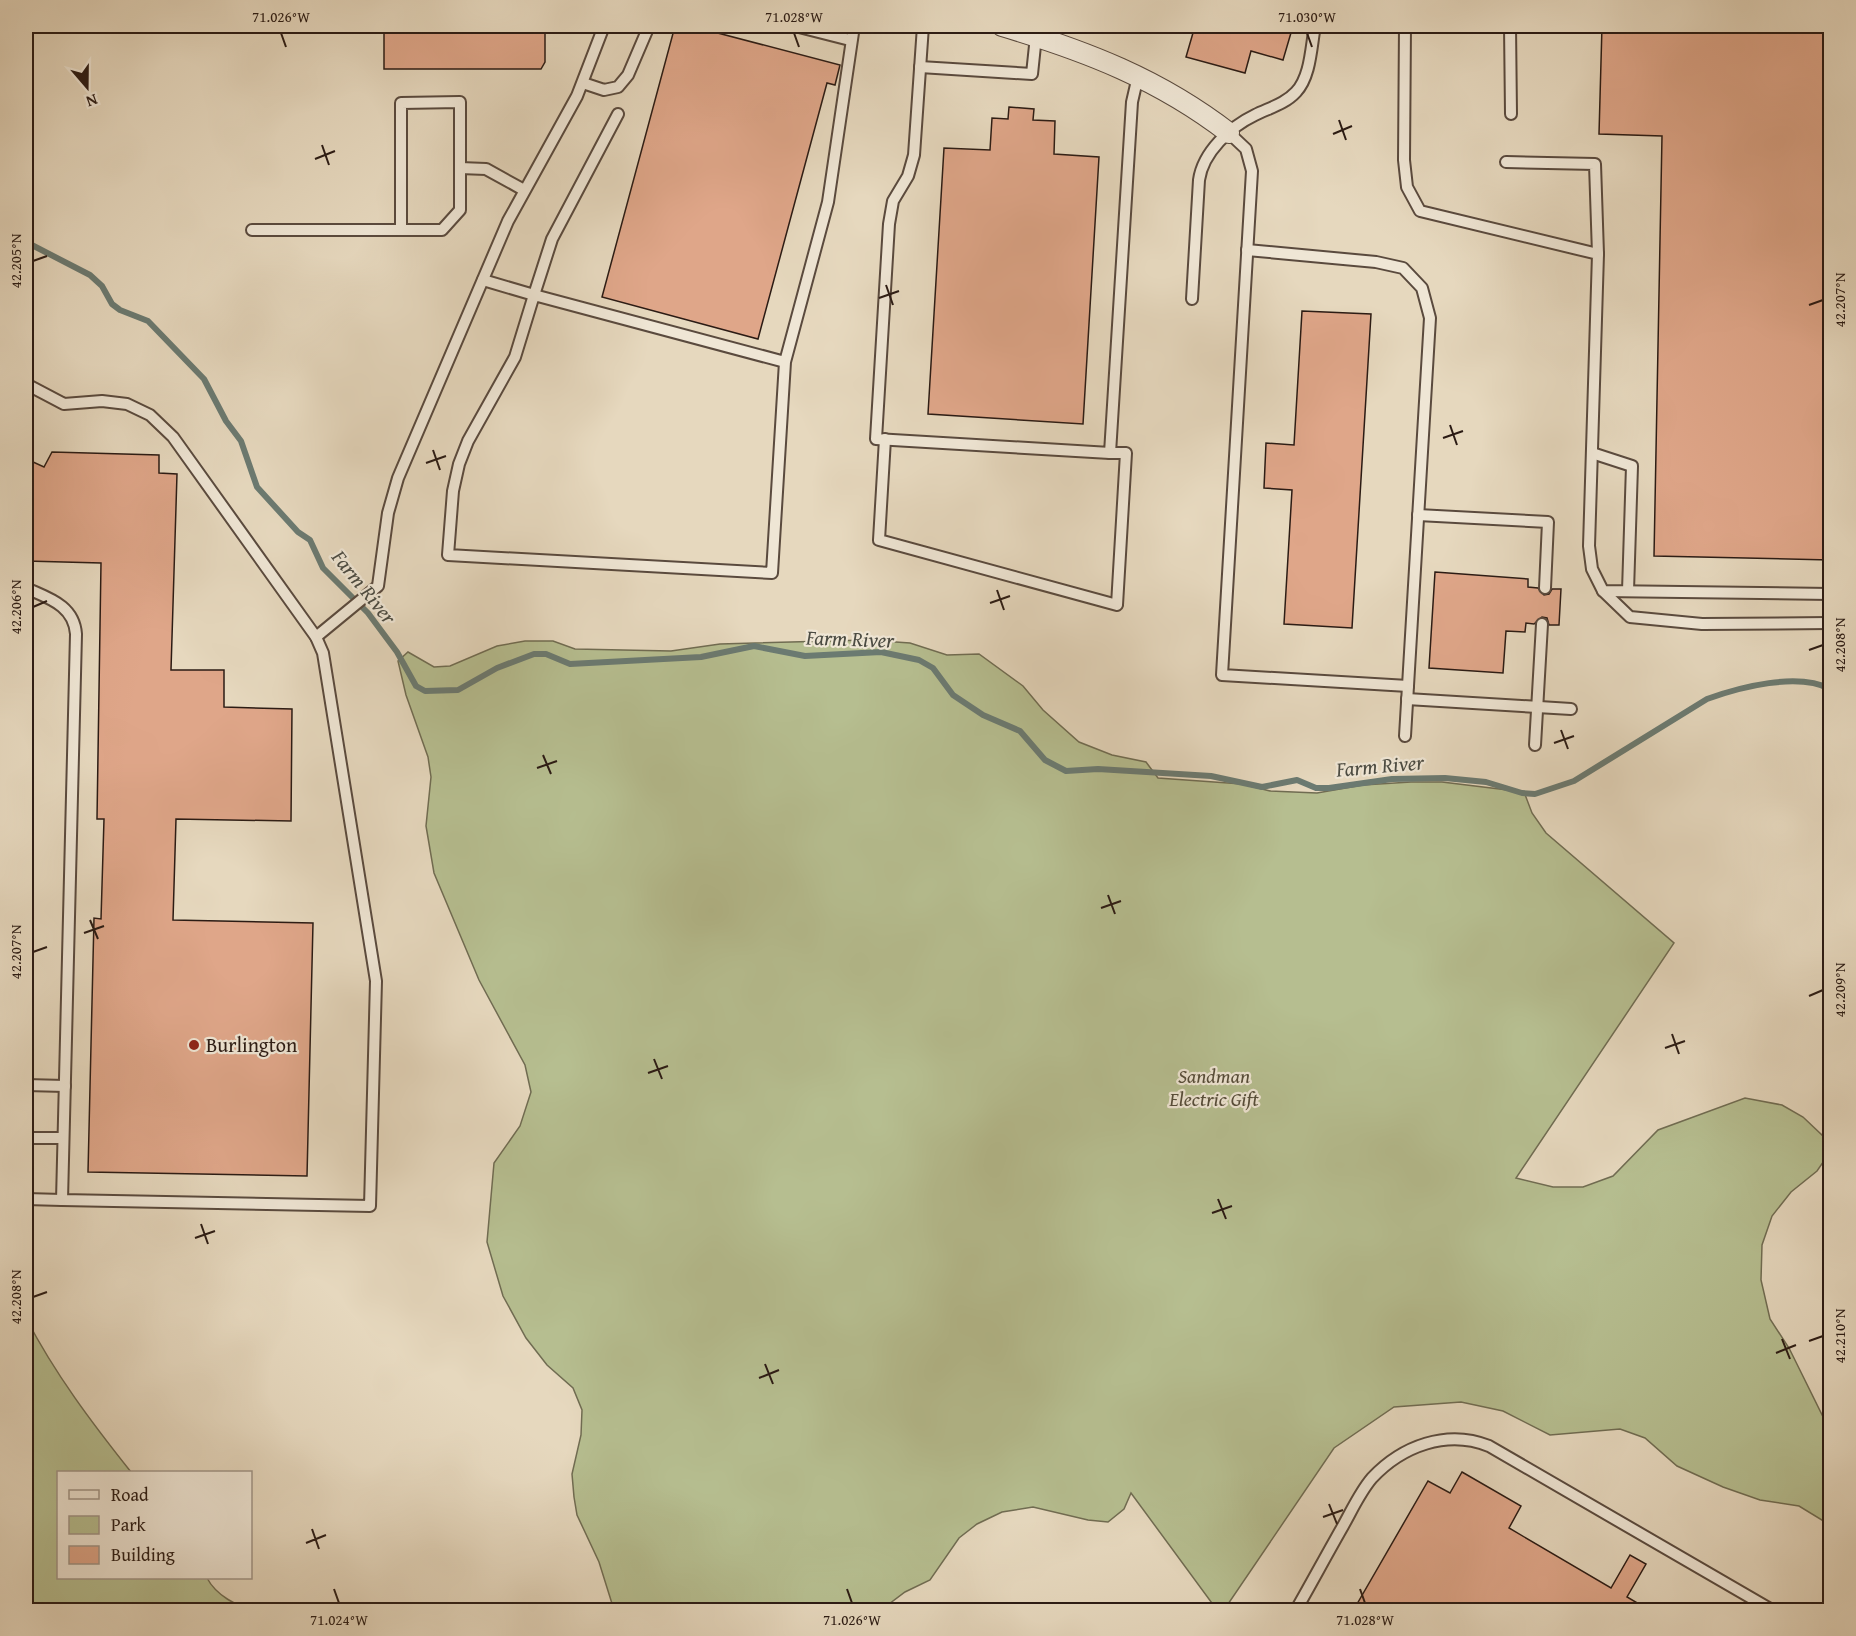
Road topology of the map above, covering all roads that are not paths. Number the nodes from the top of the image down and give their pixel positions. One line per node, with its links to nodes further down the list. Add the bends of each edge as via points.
1 (604, 26): 14 (lane)
2 (649, 26): 14 (lane, via 618,87 604,90)
3 (795, 26): 11 (lane)
4 (854, 26): 11 (lane)
5 (923, 26): 12 (lane)
6 (1002, 26): 10 (street)
7 (1315, 26): 17 (lane, via 1305,75 1295,93)
8 (1405, 26): 24 (lane, via 1404,160 1407,187 1420,211)
9 (1510, 26): 16 (lane)
10 (1036, 36): 12 (lane, via 1032,74); 13 (street)
11 (850, 40): 28 (lane, via 831,188)
12 (920, 67): 30 (lane, via 914,155 908,176 893,201 889,224 876,439)
13 (1138, 76): 17 (street, via 1177,96); 31 (lane, via 1132,102)
14 (583, 83): 20 (lane)
15 (618, 114): 26 (lane, via 552,239)
16 (1510, 114)
17 (1229, 133): 23 (lane, via 1246,149 1251,163); 27 (lane, via 1208,155 1200,173)
18 (1506, 162): 24 (lane, via 1595,164)
19 (460, 168): 20 (lane, via 486,169); 22 (lane, via 460,210 442,230); 22 (lane, via 460,102 401,103)
20 (524, 190): 25 (lane)
21 (252, 230): 22 (lane)
22 (401, 230)
23 (1247, 250): 33 (lane, via 1385,263 1403,268 1417,280 1427,297 1430,318); 42 (lane, via 1222,675)
24 (1598, 254): 32 (lane)
25 (483, 280): 26 (lane); 41 (lane, via 393,492 380,582 373,593)
26 (534, 295): 28 (lane); 28 (lane, via 515,357 459,464 448,555 772,573)
27 (1192, 299)
28 (785, 362)
29 (26, 384): 41 (lane, via 64,404 127,404 150,415 173,437)
30 (885, 439): 31 (lane); 31 (lane, via 879,540 1117,605 1126,453)
31 (1110, 453)
32 (1592, 453): 36 (lane, via 1589,546 1592,569); 37 (lane, via 1632,466)
33 (1418, 514): 35 (lane, via 1548,522); 42 (lane)
34 (26, 588): 49 (lane, via 60,604 75,627)
35 (1545, 588)
36 (1603, 591): 37 (lane); 39 (lane, via 1630,617 1702,624)
37 (1628, 591): 38 (lane)
38 (1830, 594)
39 (1830, 623)
40 (1542, 624): 44 (lane)
41 (315, 637): 53 (lane, via 326,662 376,981 370,1206)
42 (1408, 686): 43 (lane)
43 (1407, 699): 44 (lane); 46 (lane)
44 (1537, 707): 45 (lane); 47 (lane)
45 (1571, 709)
46 (1405, 736)
47 (1535, 745)
48 (26, 1085): 49 (lane)
49 (65, 1086): 51 (lane)
50 (26, 1138): 51 (lane)
51 (63, 1138): 53 (lane)
52 (26, 1199): 53 (lane)
53 (62, 1200)
54 (1296, 1611): 55 (lane, via 1371,1479 1415,1448 1439,1440 1461,1439 1489,1446)
55 (1772, 1611)

